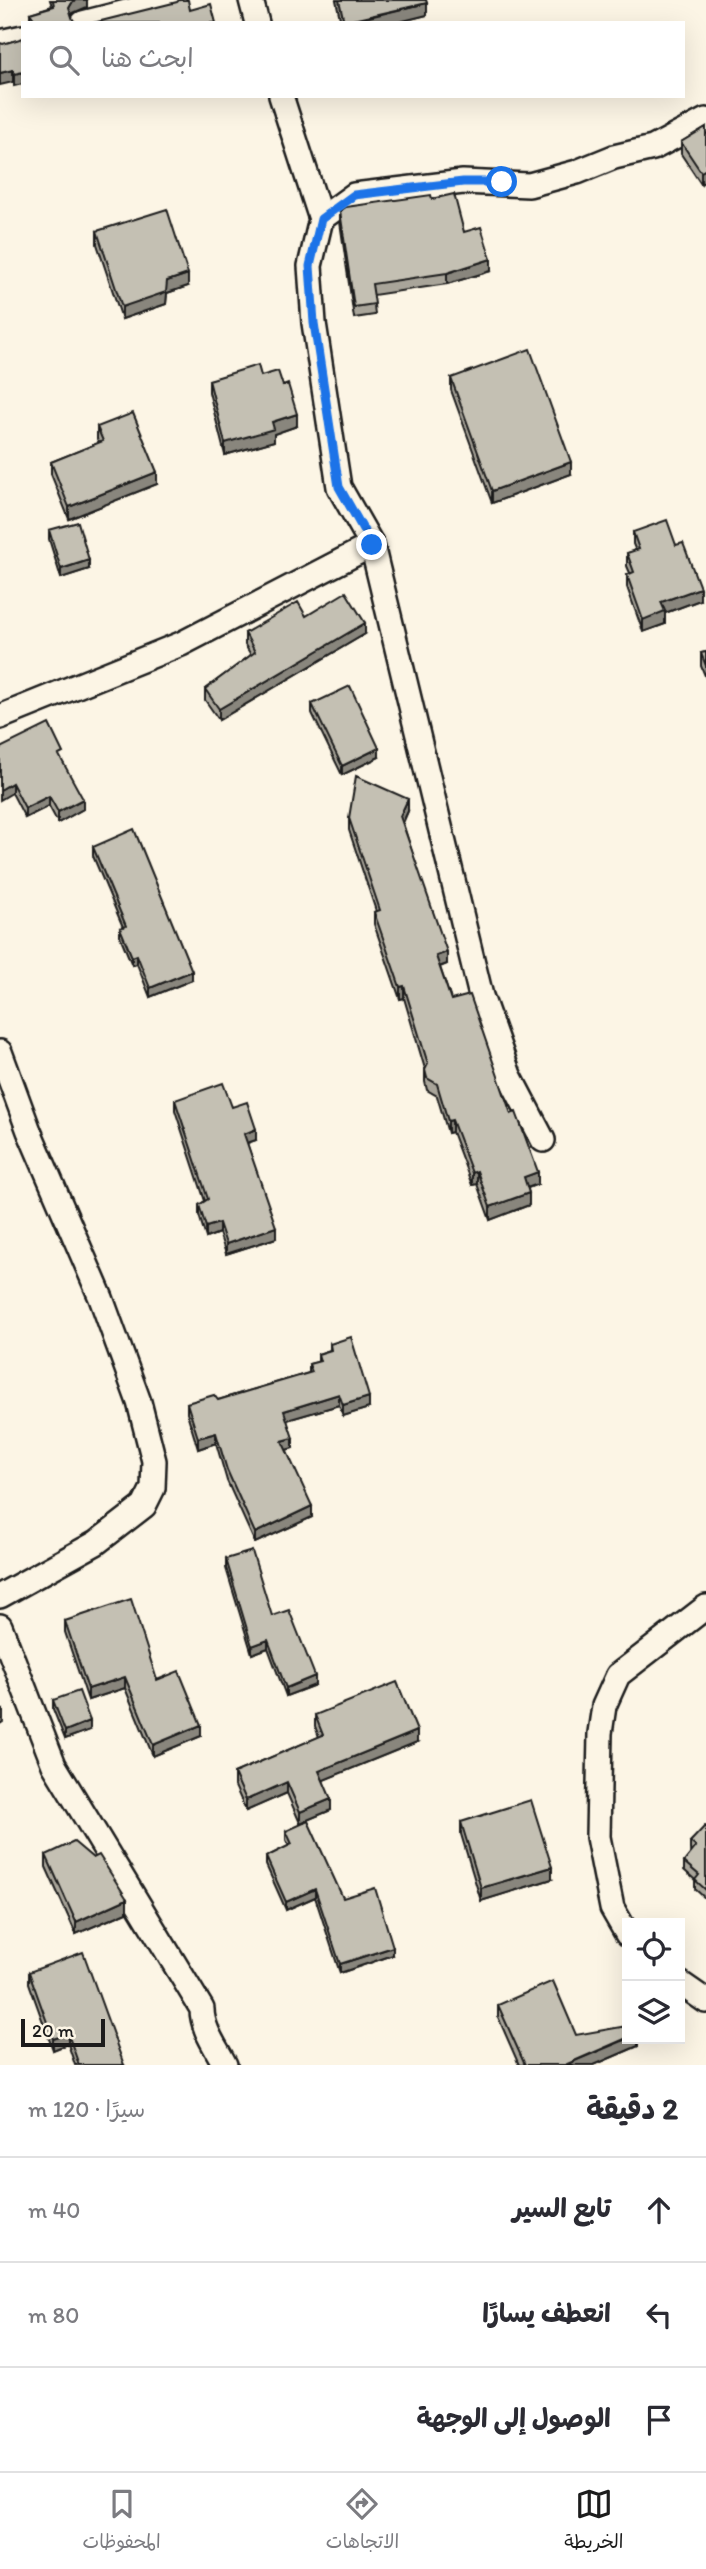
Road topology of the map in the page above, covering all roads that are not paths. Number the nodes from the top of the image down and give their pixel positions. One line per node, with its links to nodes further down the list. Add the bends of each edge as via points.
1 (174, 0): 3 (street)
2 (251, 0): 4 (street)
3 (91, 21)
4 (256, 21)
5 (21, 38): 6 (street)
6 (0, 43)
7 (282, 98): 9 (street)
8 (706, 120): 9 (street, via 653,148 565,176 529,185 463,182 354,195)
9 (321, 219): 10 (street, via 310,266 339,487)
10 (372, 545): 11 (street, via 181,643); 13 (street, via 481,996 509,1075)
11 (0, 717)
12 (0, 1052): 14 (street, via 101,1298 139,1402 154,1461 153,1488 144,1506 96,1543)
13 (543, 1140)
14 (0, 1596)
15 (706, 1607): 17 (street, via 618,1675 604,1706 598,1837 612,1908)
16 (0, 1626): 20 (street, via 54,1765 202,2009 202,2024)
17 (622, 1925)
18 (685, 1986): 19 (street)
19 (706, 2001)
20 (225, 2065)

